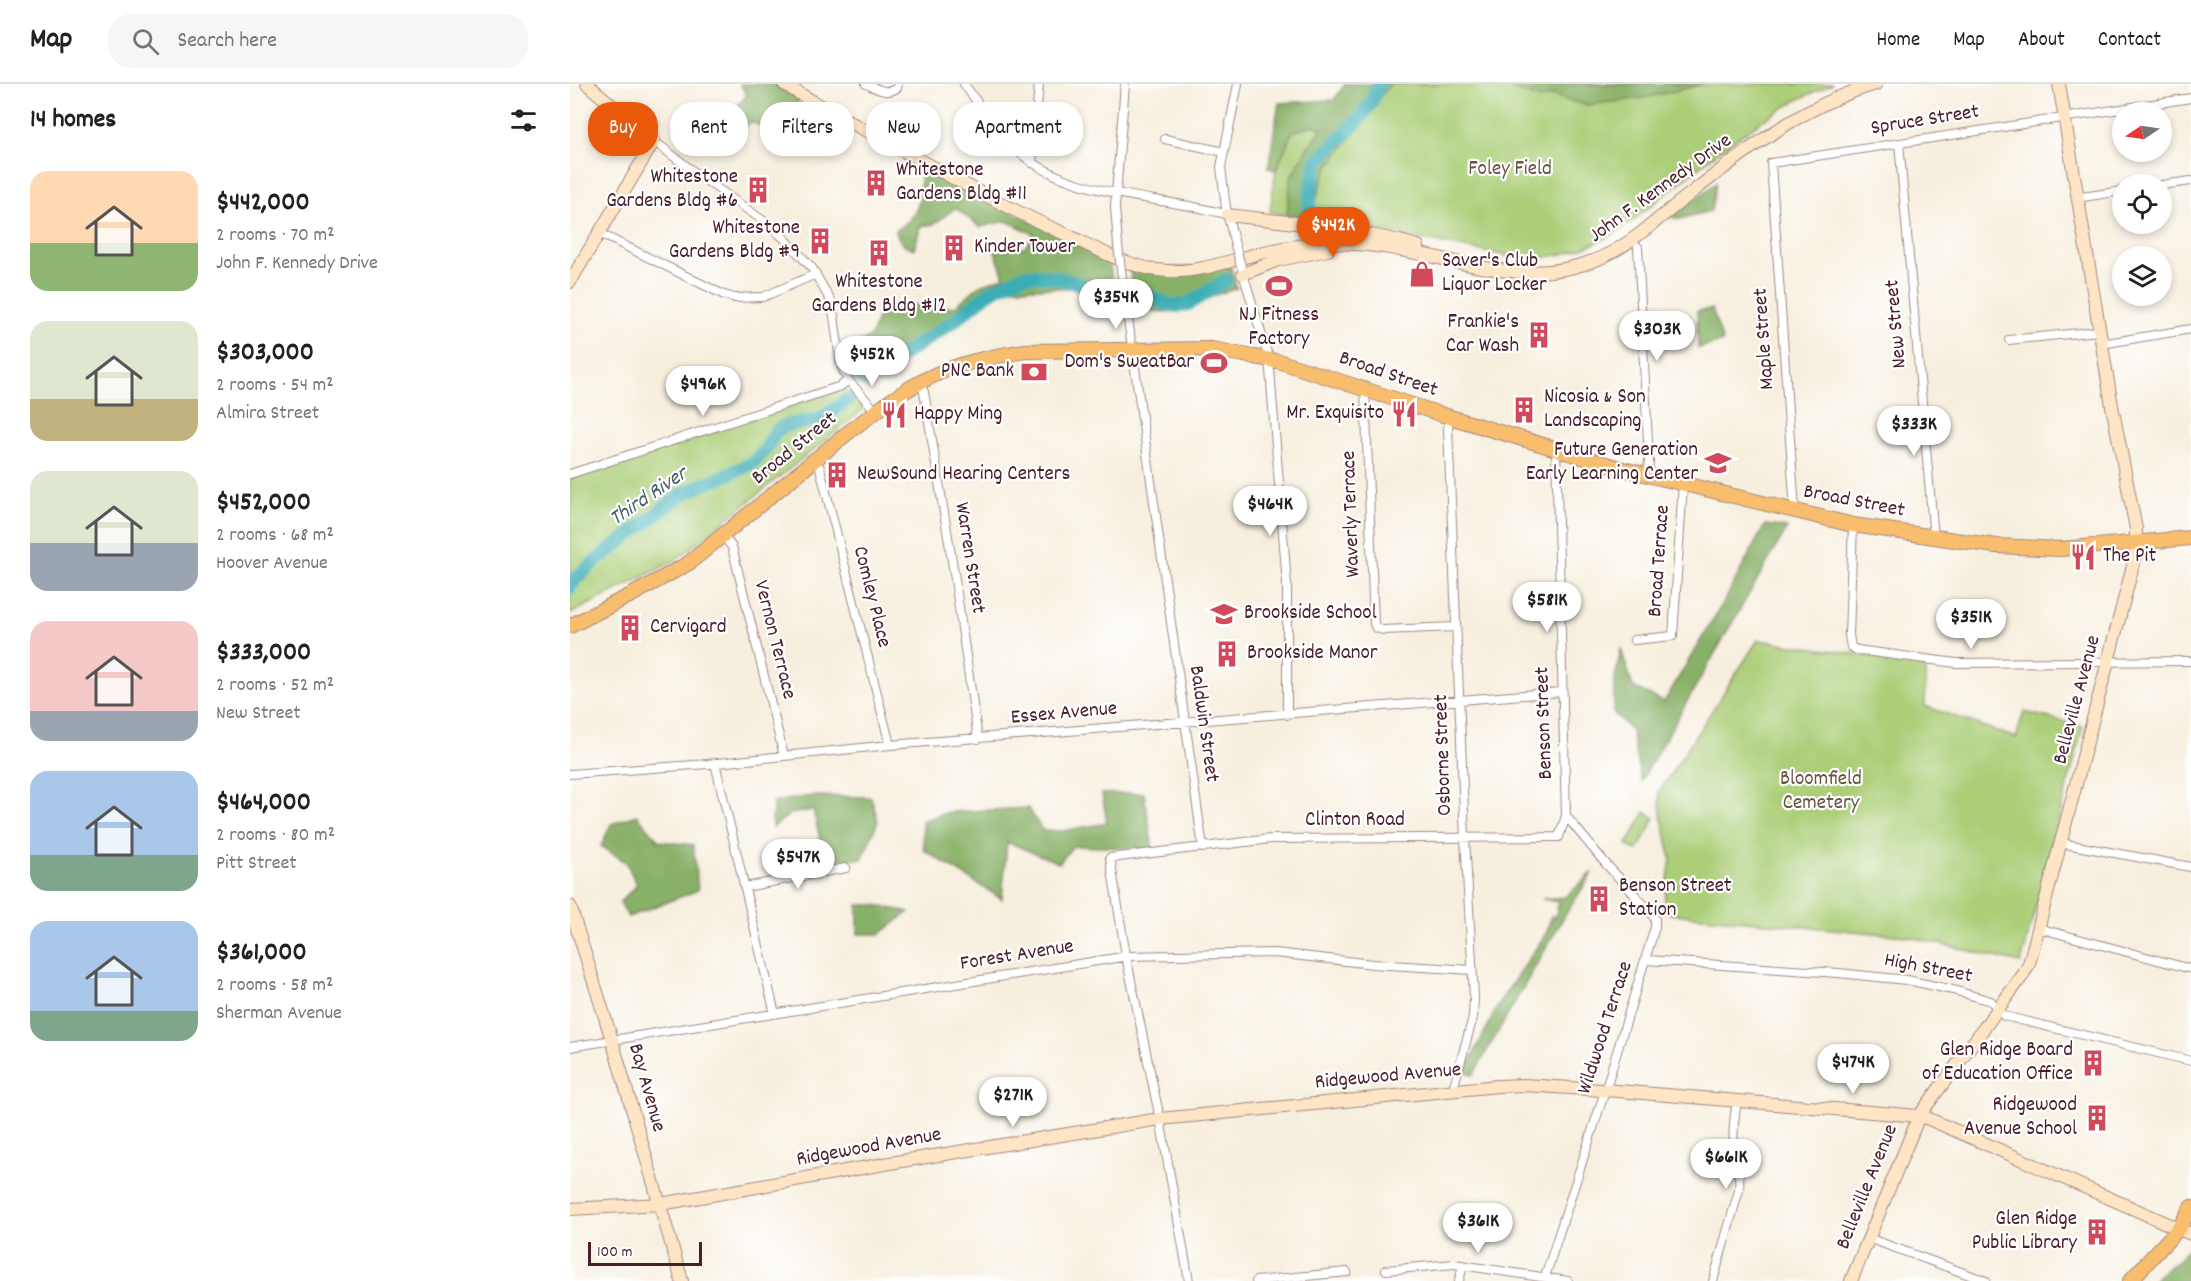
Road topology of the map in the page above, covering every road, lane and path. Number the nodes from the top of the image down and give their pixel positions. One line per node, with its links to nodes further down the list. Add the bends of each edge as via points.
1 (587, 84): 14 (main road)
2 (784, 84): 31 (main road, John F. Kennedy Drive, via 994,200 1113,256 1148,268 1198,269 1304,245 1349,243)
3 (797, 84): 32 (main road, John F. Kennedy Drive, via 997,194 1149,262 1197,262 1280,241 1327,236)
4 (866, 84): 5 (street, via 891,92)
5 (898, 84)
6 (964, 84): 21 (street, via 1005,138)
7 (1039, 84): 21 (street)
8 (1125, 84): 25 (street, Baldwin Street)
9 (1238, 84): 19 (street)
10 (1851, 84): 32 (main road, John F. Kennedy Drive, via 1761,130 1623,237 1583,258 1551,265 1517,266)
11 (1876, 84): 31 (main road, John F. Kennedy Drive, via 1826,102 1765,136 1619,249 1586,264 1558,271 1517,273)
12 (2059, 84): 15 (main road, Belleville Avenue)
13 (2191, 98): 15 (street, Spruce Street)
14 (608, 102)
15 (2064, 117): 17 (street, Spruce Street); 27 (main road, Belleville Avenue)
16 (1165, 139): 19 (street)
17 (1899, 143): 22 (street, Spruce Street); 54 (street, New Street)
18 (658, 144): 34 (street, via 768,224)
19 (1224, 152): 28 (street, via 1221,177)
20 (645, 156): 29 (main road)
21 (1032, 163): 25 (street, via 1050,173)
22 (1771, 163): 51 (street, Maple Street)
23 (2191, 181): 24 (street)
24 (2172, 184)
25 (1116, 192): 28 (street); 39 (street, Baldwin Street, bridge, via 1114,220)
26 (2112, 193): 27 (street)
27 (2076, 198): 37 (main road, Belleville Avenue)
28 (1228, 215): 32 (main road, via 1329,227); 33 (street, bridge)
29 (599, 233): 34 (street, via 735,298 763,297); 35 (main road)
30 (1638, 247): 49 (street)
31 (1401, 250): 33 (main road, via 1356,247 1323,251)
32 (1431, 250)
33 (1242, 270): 40 (street)
34 (816, 274): 41 (street, via 832,303 841,366)
35 (571, 278)
36 (2191, 329): 37 (street)
37 (2100, 338): 38 (street); 56 (main road, Belleville Avenue)
38 (2009, 340)
39 (1133, 349): 40 (main road, Broad Street, via 1212,349); 42 (main road, Broad Street, via 1026,351 947,369); 65 (street, Baldwin Street)
40 (1269, 359): 43 (main road, Broad Street); 64 (street, via 1287,584)
41 (848, 380): 44 (street); 48 (street, via 841,386)
42 (920, 383): 44 (main road, Broad Street); 66 (street, Warren Street)
43 (1365, 389): 45 (main road, Broad Street); 58 (street, Waverly Terrace, via 1374,624 1383,630)
44 (876, 411): 47 (main road, Broad Street)
45 (1450, 417): 46 (main road, Broad Street); 58 (street, Osborne Street)
46 (1556, 450): 49 (main road, Broad Street); 62 (street, Benson Street)
47 (814, 460): 53 (main road, Broad Street); 67 (street, Comley Place, via 820,468)
48 (570, 474)
49 (1648, 475): 50 (main road, Broad Street)
50 (1683, 484): 51 (main road, Broad Street); 59 (street, Broad Terrace, via 1674,636)
51 (1795, 512): 52 (main road, Broad Street)
52 (1854, 525): 54 (main road, Broad Street); 60 (street, via 1851,647 1956,663)
53 (723, 536): 57 (main road, Broad Street, via 674,572); 68 (street, Vernon Terrace, via 732,547)
54 (1934, 538): 56 (main road, Broad Street, via 2060,549)
55 (2191, 538): 56 (main road, Broad Street)
56 (2137, 543): 60 (main road, Belleville Avenue)
57 (570, 626)
58 (1456, 627): 63 (street, Osborne Street)
59 (1634, 640)
60 (2108, 661): 61 (street); 73 (main road, Belleville Avenue)
61 (2191, 661)
62 (1562, 693): 63 (street, Essex Avenue); 71 (street, Benson Street)
63 (1460, 700): 64 (street, Essex Avenue); 72 (street, Osborne Street)
64 (1287, 715): 65 (street, Essex Avenue)
65 (1184, 722): 66 (street, Essex Avenue); 74 (street, Baldwin Street)
66 (978, 739): 67 (street, Essex Avenue)
67 (890, 746): 68 (street, Essex Avenue)
68 (784, 756): 69 (street, Essex Avenue)
69 (715, 763): 70 (street, Essex Avenue); 77 (street)
70 (570, 774)
71 (1566, 816): 72 (street, Clinton Road, via 1559,837); 81 (street, Wildwood Terrace, via 1655,919)
72 (1465, 838): 74 (street, Clinton Road, via 1271,839); 82 (street, Osborne Street)
73 (2060, 843): 75 (street); 79 (main road, Belleville Avenue)
74 (1203, 849): 80 (street, via 1110,858)
75 (2191, 867)
76 (846, 868): 77 (street)
77 (745, 887): 85 (street)
78 (570, 906): 86 (main road, Bay Avenue)
79 (2038, 928): 83 (street); 84 (main road, Belleville Avenue, via 2029,964)
80 (1126, 956): 82 (street, Forest Avenue, via 1275,953 1373,964); 85 (street, Forest Avenue); 93 (street)
81 (1647, 960): 84 (street, High Street, via 1907,980 1992,1001); 90 (street, Wildwood Terrace)
82 (1473, 969): 89 (street, Osborne Street, via 1473,1017)
83 (2191, 969)
84 (1998, 1009): 88 (street, High Street, via 2004,1016); 92 (main road, Belleville Avenue)
85 (775, 1014): 86 (street, Forest Avenue)
86 (612, 1040): 87 (street, Forest Avenue); 94 (main road, Bay Avenue)
87 (570, 1047)
88 (2191, 1061)
89 (1456, 1089): 90 (main road, Ridgewood Avenue, via 1524,1085); 93 (main road, Ridgewood Avenue)
90 (1605, 1091): 91 (main road, Ridgewood Avenue); 102 (street, Wildwood Terrace)
91 (1737, 1101): 92 (main road, Ridgewood Avenue); 108 (street, via 1733,1126 1739,1190)
92 (1919, 1116): 97 (main road, Ridgewood Avenue); 98 (main road, Belleville Avenue)
93 (1160, 1119): 94 (main road, Ridgewood Avenue); 104 (street)
94 (661, 1204): 96 (main road, Ridgewood Avenue); 103 (main road, Bay Avenue)
95 (2191, 1207): 97 (main road)
96 (570, 1209)
97 (2185, 1231): 111 (main road)
98 (1868, 1238): 109 (main road, Belleville Avenue); 110 (street)
99 (1463, 1265): 100 (street); 102 (street); 106 (street)
100 (1386, 1269)
101 (1347, 1272): 105 (street)
102 (1545, 1277): 107 (street)
103 (682, 1281)
104 (1189, 1281)
105 (1256, 1281)
106 (1459, 1281)
107 (1568, 1281)
108 (1713, 1281)
109 (1851, 1281)
110 (1986, 1281)
111 (2130, 1281)

